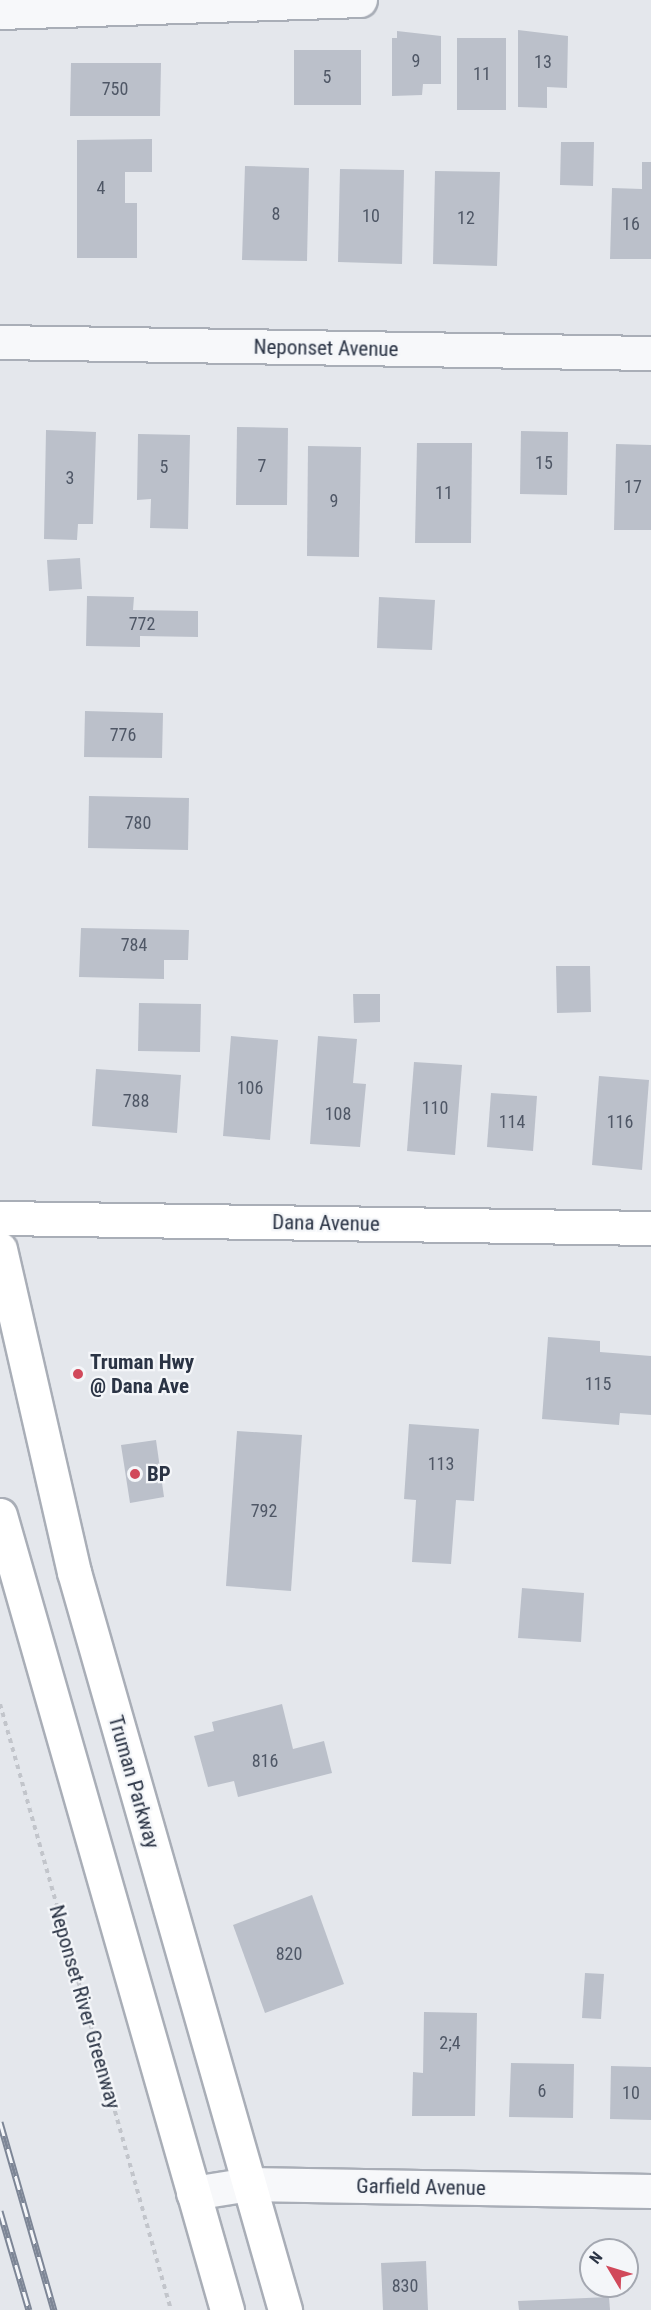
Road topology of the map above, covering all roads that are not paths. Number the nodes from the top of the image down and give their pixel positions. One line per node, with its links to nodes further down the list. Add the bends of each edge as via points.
1 (360, 0): 2 (street)
2 (0, 12)
3 (0, 342): 4 (street, Neponset Avenue)
4 (651, 353)
5 (0, 1218): 6 (main road, Dana Avenue)
6 (651, 1228)
7 (0, 1249): 9 (main road, Truman Parkway, via 74,1572)
8 (0, 1515): 11 (main road)
9 (249, 2184): 10 (street, Garfield Avenue); 11 (street, Garfield Avenue); 13 (main road, Truman Parkway)
10 (651, 2191)
11 (193, 2193): 12 (main road)
12 (227, 2310)
13 (285, 2310)

